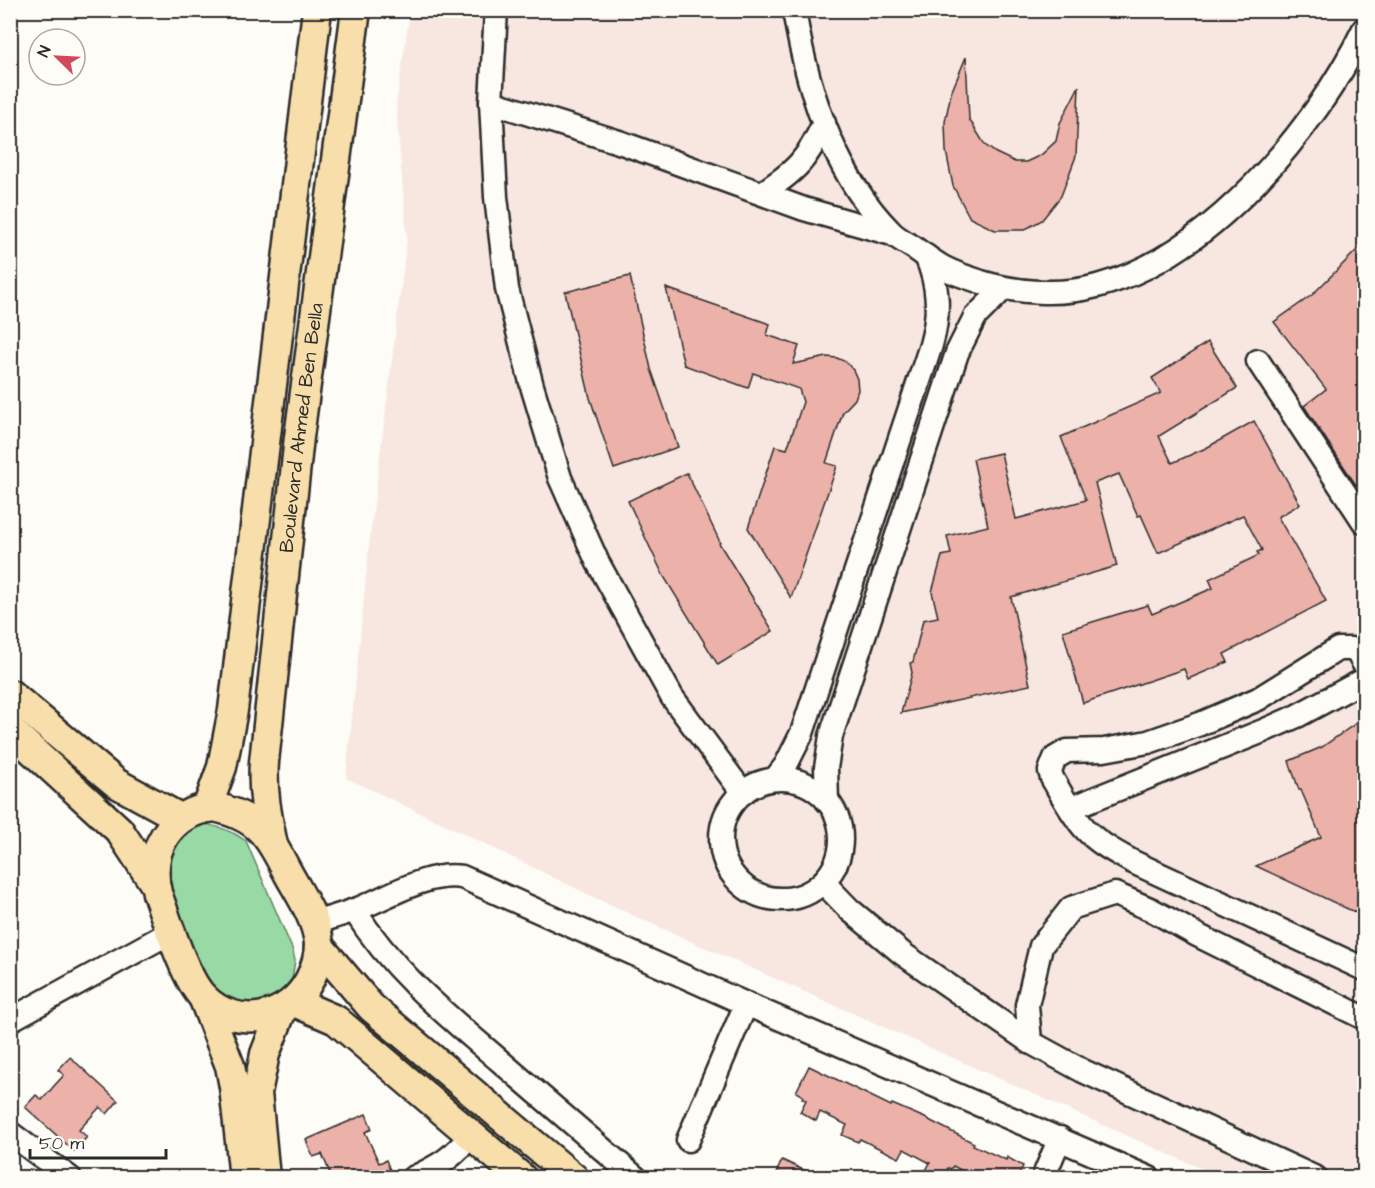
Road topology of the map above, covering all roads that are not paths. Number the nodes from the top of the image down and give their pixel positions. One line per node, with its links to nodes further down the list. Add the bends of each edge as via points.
1 (317, 10): 21 (main road, Boulevard Ahmed Ben Bella, via 233,710 222,767)
2 (356, 10): 24 (main road, Boulevard Ahmed Ben Bella, via 299,437 264,762 265,807)
3 (496, 10): 6 (street)
4 (794, 10): 7 (street, via 804,62)
5 (1365, 29): 11 (street, via 1341,73 1299,133 1249,191 1188,241 1154,262 1096,286 1073,291)
6 (491, 102): 8 (street); 19 (street, via 496,197 507,289 560,478 598,563 672,697)
7 (824, 123): 8 (street, via 806,158); 9 (street, via 854,185)
8 (762, 193): 9 (street)
9 (892, 234): 10 (street)
10 (926, 256): 11 (street, via 963,276); 18 (street, via 935,280 938,306 931,345 802,733)
11 (1003, 289): 20 (street, via 975,317 957,353 834,728 826,768)
12 (1258, 361): 13 (street)
13 (1365, 522)
14 (1365, 664): 22 (street, via 1357,652 1338,649 1258,699 1191,728 1131,746 1060,753 1050,771)
15 (1365, 680): 22 (street, via 1263,731)
16 (10, 694): 23 (main road, via 116,783)
17 (10, 730): 26 (main road, via 119,830)
18 (776, 779): 19 (street); 20 (street, via 809,787)
19 (743, 793): 25 (street, via 727,812 721,835 724,859 736,880 756,894 779,900 803,895)
20 (827, 801): 25 (street, via 838,820 841,842 835,864)
21 (207, 807): 23 (main road); 24 (main road, via 247,817)
22 (1071, 808): 30 (street, via 1091,835 1133,862)
23 (180, 818): 26 (main road, via 160,844)
24 (273, 845): 29 (main road)
25 (823, 882): 36 (street, via 903,954)
26 (154, 883): 28 (main road)
27 (354, 910): 29 (street); 32 (street, via 430,879 462,877); 47 (street, via 373,940 407,979)
28 (171, 932): 31 (main road, via 192,983); 35 (street)
29 (316, 934): 33 (main road, via 315,969 305,988); 46 (main road, via 371,1007)
30 (1365, 969)
31 (203, 997): 33 (main road, via 233,1015 251,1017 269,1015); 42 (main road, via 230,1066)
32 (746, 1004): 38 (street); 39 (street)
33 (288, 1006): 37 (main road, via 336,1020); 43 (main road, via 265,1054 257,1093)
34 (1365, 1018): 36 (street, via 1115,894 1071,908 1041,946 1027,1005)
35 (10, 1020)
36 (1030, 1042): 50 (street, via 1083,1071)
37 (471, 1134): 44 (street, via 444,1162); 45 (main road)
38 (1060, 1138): 48 (street); 49 (street)
39 (688, 1140)
40 (14, 1142): 41 (street)
41 (70, 1178)
42 (244, 1178)
43 (265, 1178)
44 (413, 1178)
45 (522, 1178)
46 (574, 1178)
47 (636, 1178)
48 (1043, 1178)
49 (1149, 1178)
50 (1316, 1178)

